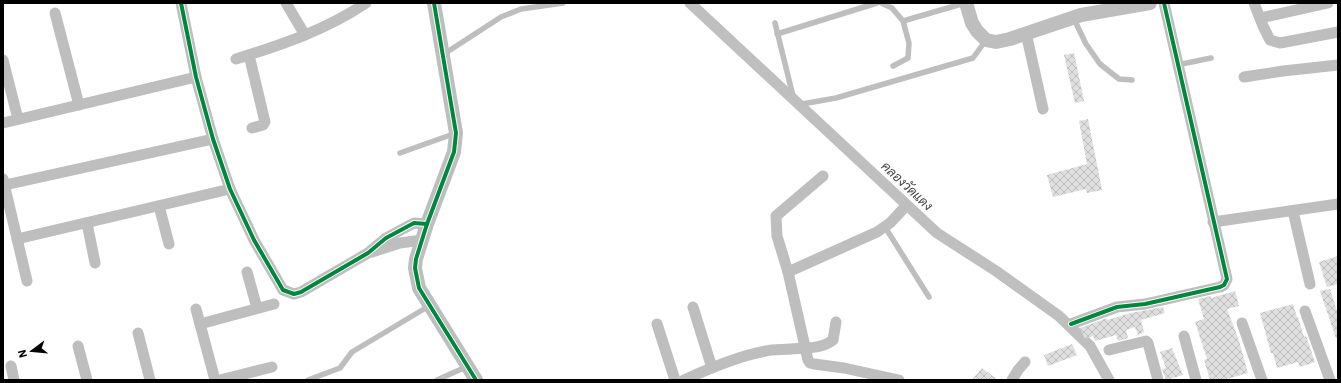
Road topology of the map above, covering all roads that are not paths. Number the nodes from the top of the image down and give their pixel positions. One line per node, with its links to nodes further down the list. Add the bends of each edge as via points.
1 (181, 3): 31 (street)
2 (286, 3): 21 (street)
3 (366, 3): 21 (street, via 350,14)
4 (434, 3): 24 (street)
5 (563, 3): 24 (lane, via 521,9 501,17)
6 (877, 3): 20 (lane)
7 (881, 3): 16 (lane, via 892,8)
8 (965, 3): 16 (lane); 22 (street, via 972,23)
9 (1150, 3): 14 (street)
10 (1164, 3): 28 (street)
11 (1254, 3): 15 (street)
12 (1328, 3): 15 (street)
13 (55, 14): 34 (street)
14 (1073, 18): 19 (street); 33 (lane, via 1100,64 1119,79)
15 (1260, 18): 18 (street, via 1270,40 1280,43)
16 (903, 21): 30 (lane, via 909,43 908,58)
17 (775, 23): 20 (lane)
18 (1338, 32)
19 (1026, 33): 22 (street, via 996,42); 35 (street)
20 (777, 34): 22 (lane, via 793,96 802,104 836,98 973,58)
21 (305, 35): 23 (street)
22 (986, 40)
23 (249, 55): 26 (street); 38 (street, via 265,122)
24 (442, 55): 39 (street)
25 (1212, 58): 28 (lane)
26 (236, 59)
27 (3, 60): 36 (street)
28 (1177, 65): 49 (street)
29 (1338, 65): 32 (street)
30 (893, 66)
31 (196, 77): 34 (street); 40 (street)
32 (1244, 77)
33 (1132, 80)
34 (79, 105): 36 (street)
35 (1044, 109)
36 (18, 119): 37 (street)
37 (3, 123)
38 (252, 128)
39 (456, 133): 41 (lane); 51 (street, via 454,152)
40 (213, 139): 43 (street); 44 (street)
41 (400, 153)
42 (823, 176): 59 (street, via 776,216 777,236)
43 (4, 182): 53 (street)
44 (230, 189): 46 (street); 56 (street, via 254,240 283,290 294,294 302,292)
45 (1338, 204): 48 (street)
46 (159, 206): 50 (street); 55 (street)
47 (905, 207): 52 (street)
48 (1293, 211): 49 (street); 61 (street)
49 (1214, 222): 73 (street, via 1227,279 1224,285 1145,304 1118,307)
50 (87, 223): 53 (street); 57 (street)
51 (428, 224): 54 (street); 56 (street, via 414,223 386,238)
52 (885, 227): 59 (street); 62 (lane)
53 (17, 239): 60 (street)
54 (422, 240): 56 (street, via 400,243); 64 (street, via 415,268 419,288)
55 (169, 244)
56 (368, 253)
57 (95, 263)
58 (247, 272): 66 (street)
59 (788, 272): 77 (street)
60 (27, 281)
61 (1310, 284)
62 (928, 297)
63 (274, 304): 66 (street)
64 (429, 306): 82 (street); 90 (lane, via 352,352 340,368)
65 (693, 307): 83 (street)
66 (257, 308): 71 (street)
67 (196, 309): 71 (street)
68 (1305, 311): 84 (street)
69 (836, 322): 77 (street, via 831,342)
70 (1242, 323): 99 (street)
71 (200, 324): 88 (street)
72 (657, 324): 93 (street)
73 (1071, 324)
74 (138, 333): 87 (street)
75 (1184, 336): 98 (street)
76 (78, 346): 86 (street)
77 (806, 348): 83 (street, via 767,351); 95 (street, via 810,363)
78 (1109, 350): 97 (street, via 1146,341)
79 (1025, 362): 96 (street)
80 (11, 366): 85 (street)
81 (272, 366): 89 (street)
82 (468, 366): 91 (lane); 92 (street)
83 (712, 368): 94 (street)
84 (1329, 379)
85 (14, 380)
86 (87, 380)
87 (150, 380)
88 (215, 380)
89 (220, 380)
90 (308, 380)
91 (437, 380)
92 (476, 380)
93 (675, 380)
94 (684, 380)
95 (899, 380)
96 (1012, 380)
97 (1158, 380)
98 (1196, 380)
99 (1262, 380)

